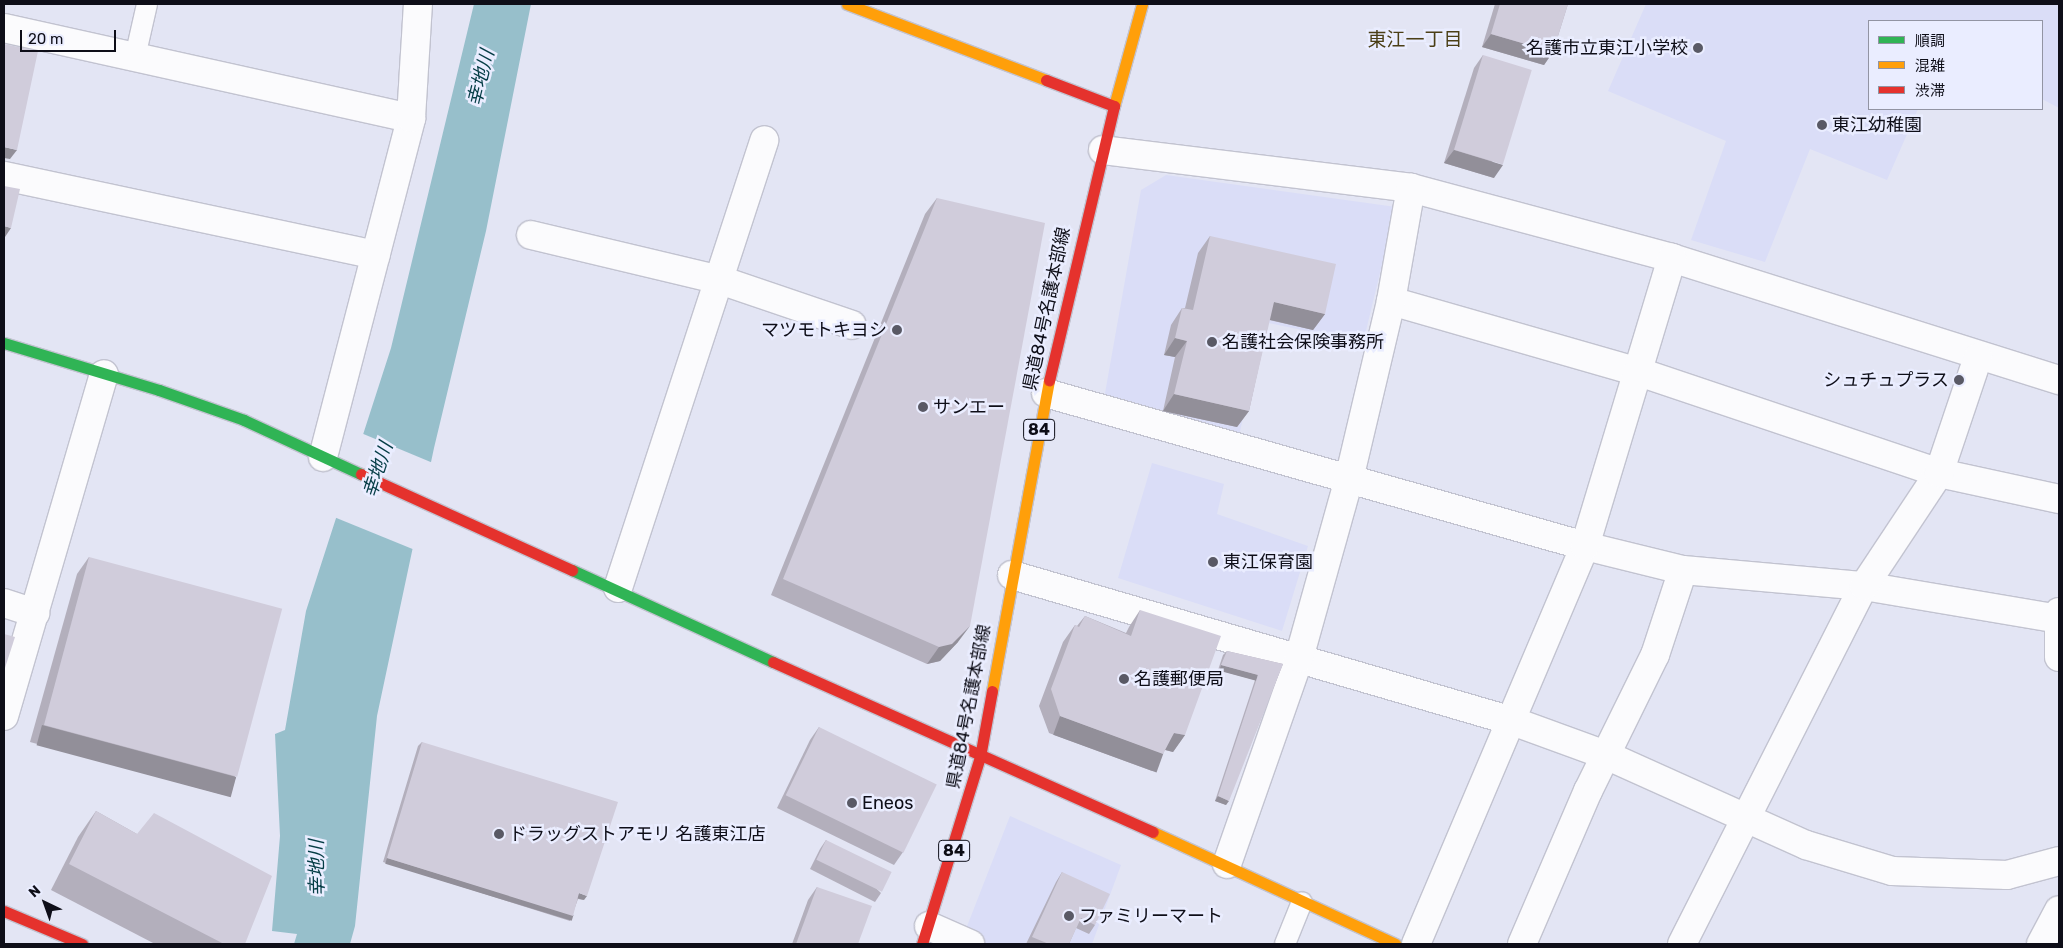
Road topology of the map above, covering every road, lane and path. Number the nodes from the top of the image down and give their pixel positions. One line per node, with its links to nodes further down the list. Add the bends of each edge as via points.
1 (147, 4): 6 (lane)
2 (418, 4): 8 (street)
3 (847, 4): 7 (street)
4 (1142, 4): 7 (street, 県道84号名護本部線)
5 (4, 28): 6 (street)
6 (135, 57): 8 (street)
7 (1114, 106): 10 (street, 県道84号名護本部線 / 84)
8 (411, 118): 14 (street)
9 (764, 140): 16 (street)
10 (1103, 150): 12 (street); 24 (street, 県道84号名護本部線 / 84)
11 (4, 176): 14 (street)
12 (1411, 188): 15 (street); 17 (street)
13 (531, 235): 16 (street)
14 (376, 255): 25 (street)
15 (1672, 258): 20 (street); 21 (street)
16 (720, 280): 18 (street); 33 (street)
17 (1391, 301): 21 (street); 27 (street)
18 (852, 325)
19 (4, 344): 22 (street)
20 (1978, 357): 23 (street); 26 (street)
21 (1639, 372): 26 (street); 29 (street)
22 (104, 374): 25 (street, via 244,420); 35 (street)
23 (2059, 380)
24 (1046, 392): 27 (street); 31 (street, 県道84号名護本部線 / 84)
25 (330, 461): 33 (street, via 425,500)
26 (1939, 473): 28 (street); 32 (street)
27 (1349, 479): 29 (street); 38 (street)
28 (2059, 499)
29 (1586, 546): 30 (street); 40 (street)
30 (1683, 570): 32 (street); 41 (street, via 1655,655)
31 (1012, 575): 38 (street); 42 (street, 県道84号名護本部線 / 84)
32 (1864, 586): 36 (street); 43 (street)
33 (618, 588): 42 (street)
34 (4, 603): 35 (street)
35 (35, 613): 39 (street)
36 (2059, 617): 37 (street)
37 (2059, 657)
38 (1299, 658): 40 (street); 45 (street)
39 (4, 716)
40 (1512, 721): 41 (street); 54 (street)
41 (1608, 756): 43 (street); 55 (street, via 1588,791)
42 (980, 757): 45 (street); 49 (street, 県道84号名護本部線 / 84)
43 (1747, 816): 44 (street, via 1806,845 1892,871 2007,874); 56 (street)
44 (2059, 861)
45 (1227, 864): 46 (street)
46 (1302, 902): 52 (lane); 53 (street)
47 (2059, 910): 57 (street)
48 (4, 911): 50 (street)
49 (926, 935): 51 (street)
50 (82, 944)
51 (970, 944)
52 (1286, 944)
53 (1396, 944)
54 (1416, 944)
55 (1522, 944)
56 (1682, 944)
57 (2041, 944)

